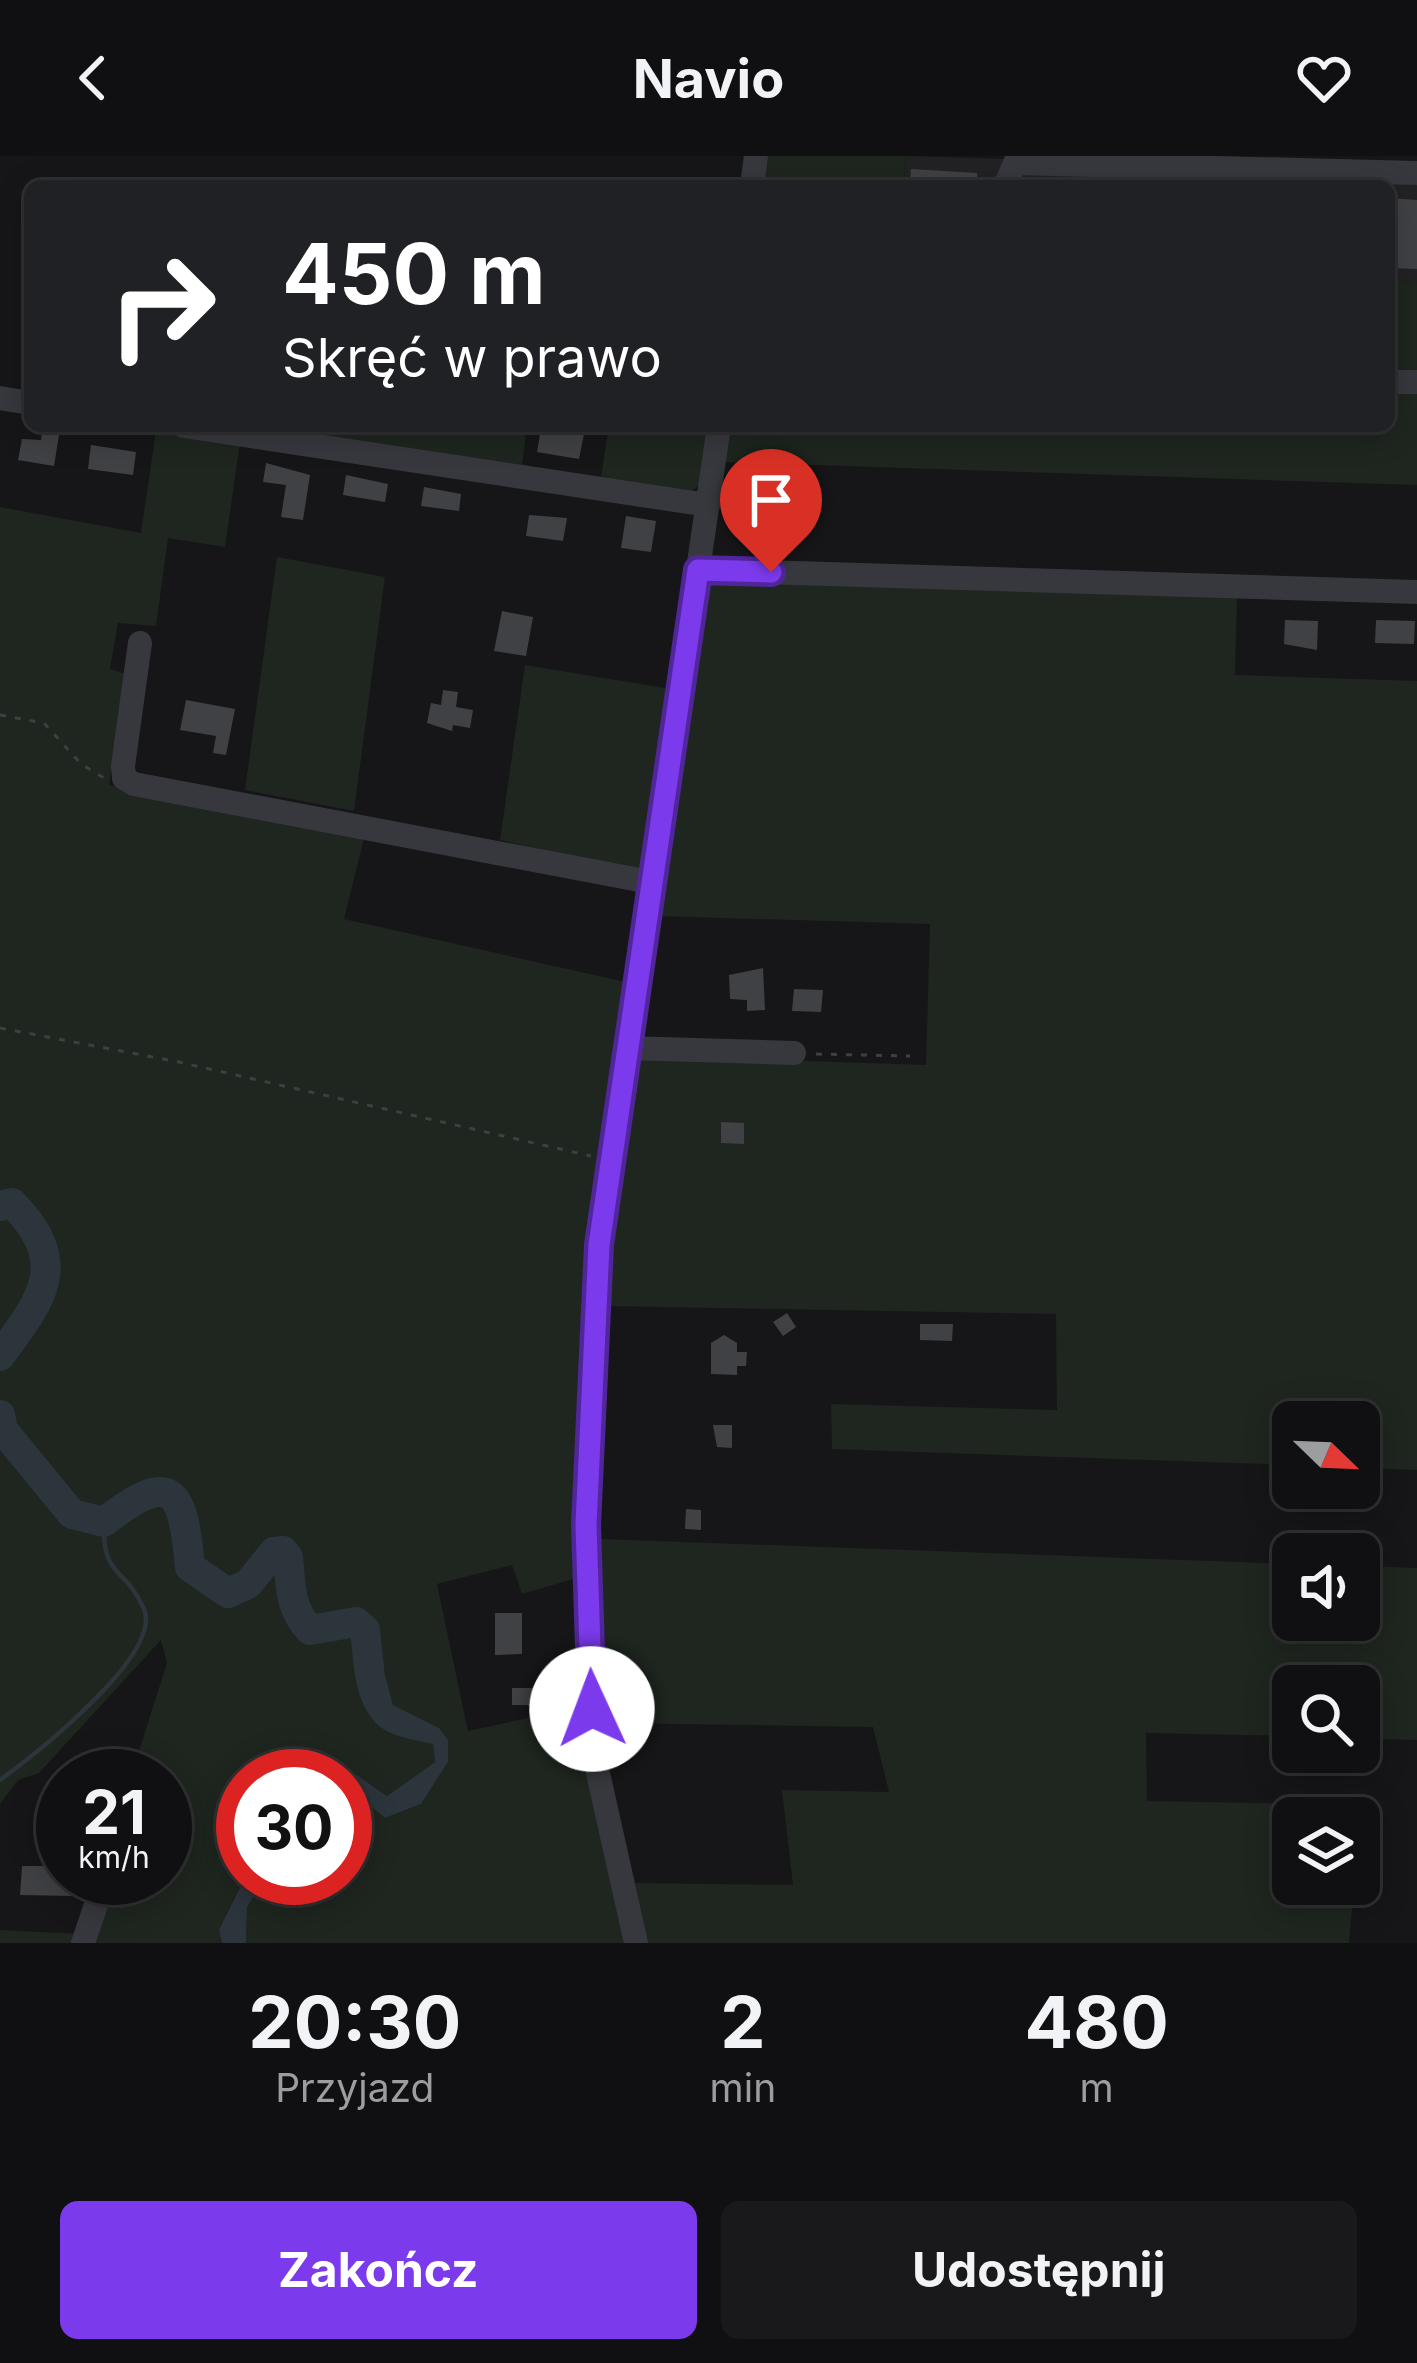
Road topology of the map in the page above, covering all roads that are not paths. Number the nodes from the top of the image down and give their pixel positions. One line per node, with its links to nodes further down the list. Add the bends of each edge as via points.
1 (1417, 173): 2 (street, via 1015,163)
2 (1008, 180)
3 (224, 432): 5 (street)
4 (717, 432): 5 (street)
5 (708, 505): 6 (street)
6 (698, 570): 7 (street); 9 (street)
7 (1417, 592)
8 (140, 643): 9 (street, via 124,778)
9 (650, 882): 10 (street)
10 (626, 1048): 11 (street); 14 (street, via 599,1245 586,1525 594,1755)
11 (794, 1053)
12 (96, 1905): 13 (street)
13 (83, 1943)
14 (636, 1943)

